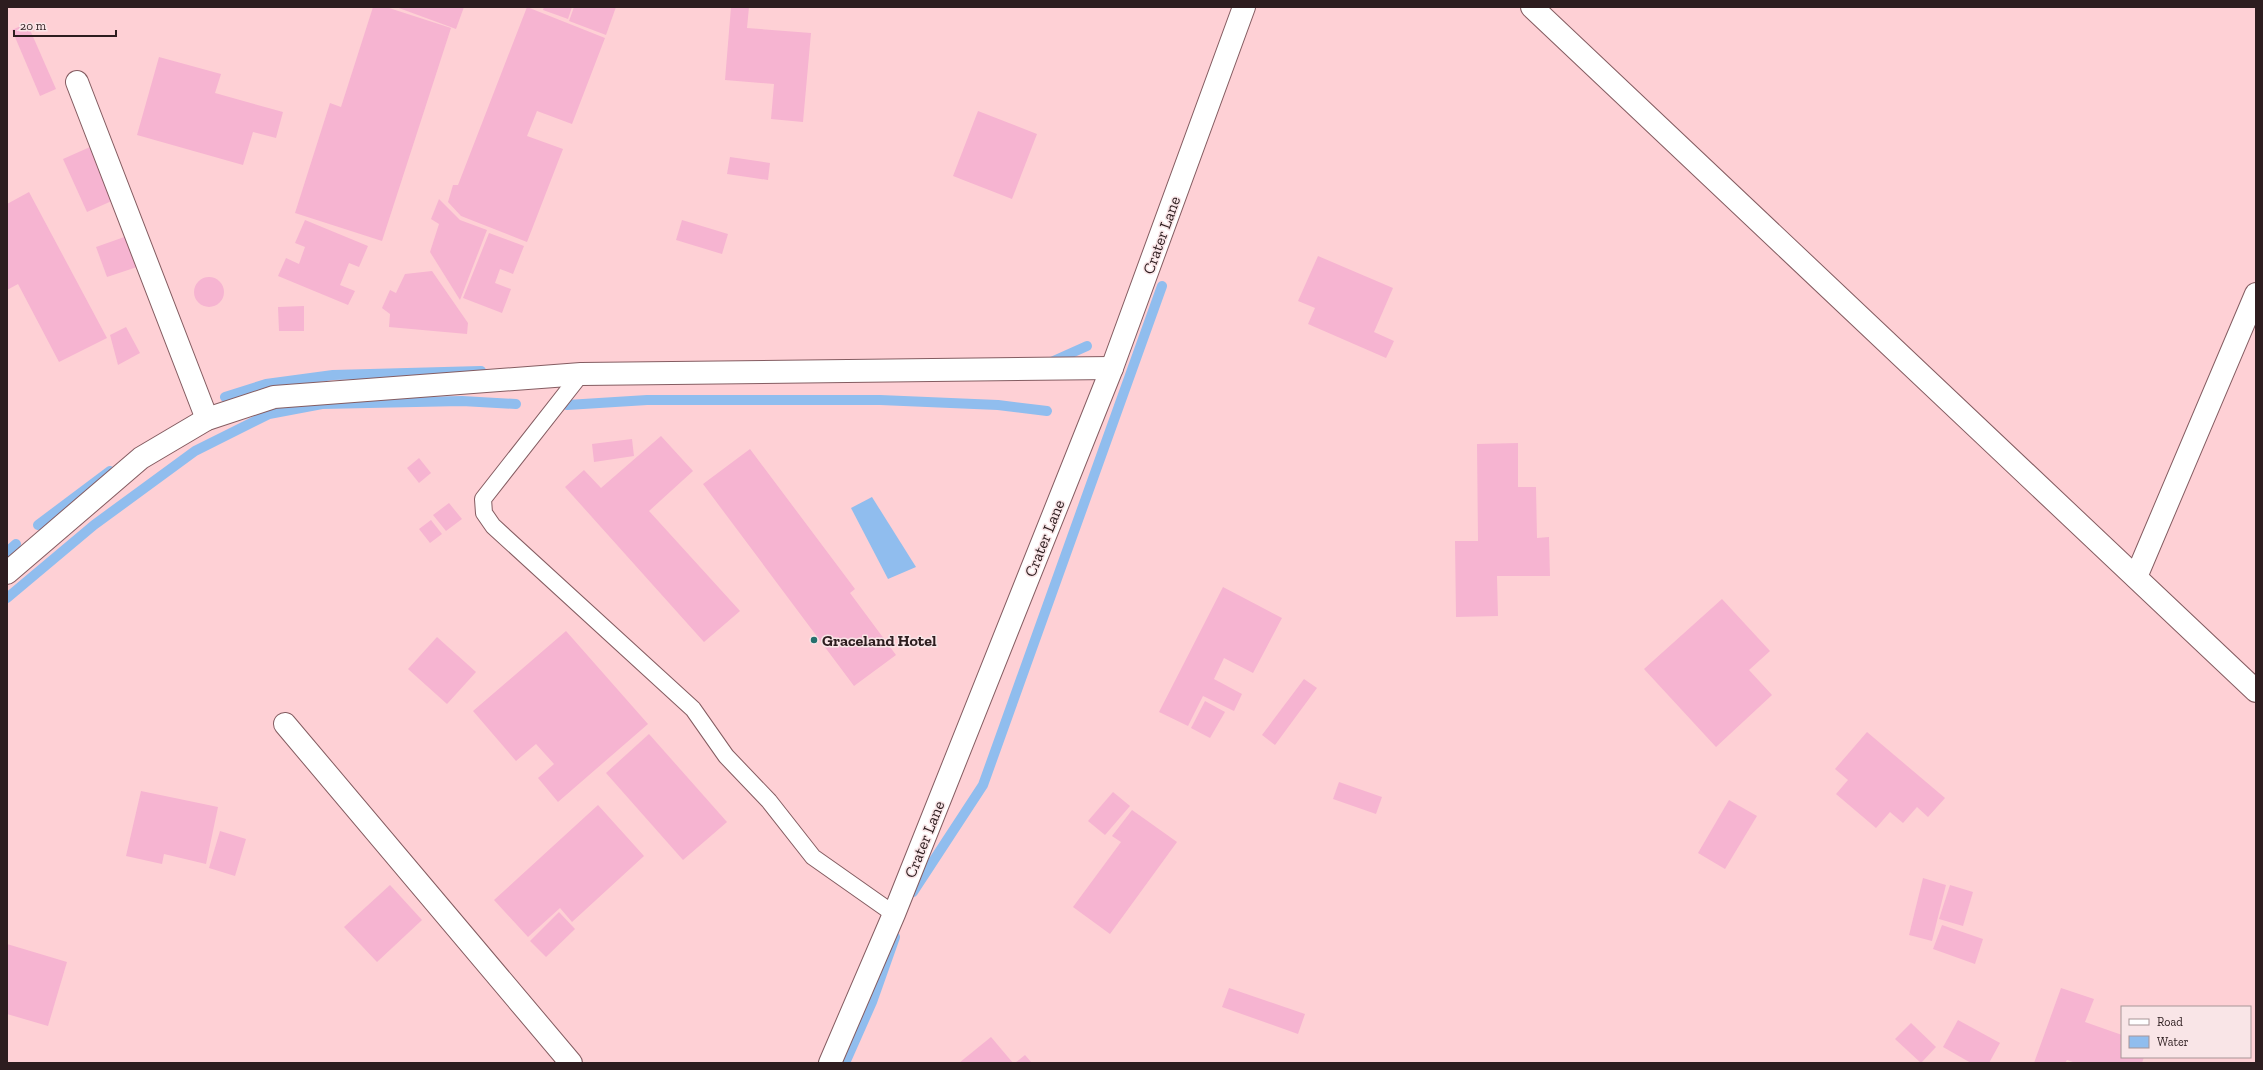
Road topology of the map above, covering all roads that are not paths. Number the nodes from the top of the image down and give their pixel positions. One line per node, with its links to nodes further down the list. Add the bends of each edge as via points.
1 (1244, 7): 5 (street, Crater Lane)
2 (1532, 7): 9 (street)
3 (77, 82): 7 (street)
4 (2256, 294): 9 (street)
5 (1112, 368): 6 (street); 12 (street, Crater Lane)
6 (581, 374): 7 (street, via 274,397); 12 (lane, via 483,500 484,513 493,526 693,709 726,756 769,801 813,857)
7 (208, 419): 8 (street, via 141,458)
8 (7, 573)
9 (2136, 577): 10 (street)
10 (2256, 691)
11 (285, 724): 13 (street)
12 (894, 914): 14 (street, Crater Lane)
13 (571, 1063)
14 (830, 1063)

